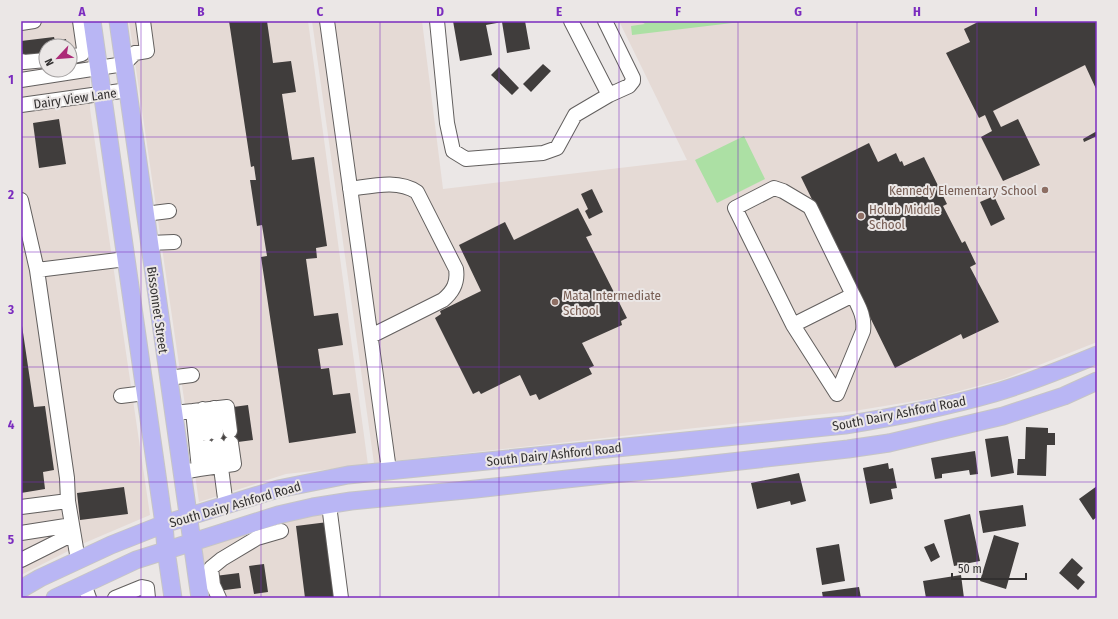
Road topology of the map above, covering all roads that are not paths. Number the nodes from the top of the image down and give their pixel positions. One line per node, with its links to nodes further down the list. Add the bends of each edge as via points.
1 (34, 21): 10 (street)
2 (80, 21): 11 (street, via 84,49 82,54)
3 (92, 21): 15 (main road, Bissonnet Street)
4 (118, 21): 14 (main road, Bissonnet Street)
5 (143, 21): 14 (street, via 147,51 135,53)
6 (327, 21): 21 (street)
7 (437, 21): 19 (street, via 447,123 453,151 466,159 543,153 557,148 575,115)
8 (571, 21): 19 (street)
9 (605, 21): 19 (street, via 633,78 629,86)
10 (21, 23)
11 (78, 55)
12 (21, 61): 13 (street)
13 (38, 61)
14 (124, 64): 15 (street, Dairy View Lane); 17 (main road, Bissonnet Street)
15 (99, 68): 16 (street, Dairy View Lane); 18 (main road, Bissonnet Street)
16 (21, 80)
17 (128, 90): 18 (street, Dairy View Lane); 24 (main road, Bissonnet Street)
18 (103, 94): 20 (street, Dairy View Lane); 27 (main road, Bissonnet Street)
19 (609, 95)
20 (21, 105)
21 (350, 189): 31 (street); 31 (street, via 390,184 410,187 417,192 458,277 450,294 443,300)
22 (21, 200): 28 (street)
23 (169, 211): 24 (street)
24 (145, 214): 26 (main road, Bissonnet Street)
25 (174, 242): 26 (street)
26 (149, 243): 27 (main road); 34 (main road, Bissonnet Street)
27 (125, 252): 28 (street); 37 (main road, Bissonnet Street)
28 (37, 270): 53 (street, via 67,478)
29 (853, 295): 30 (street); 30 (street, via 864,322 863,331 837,394); 30 (street, via 810,207 774,188 735,208)
30 (793, 325)
31 (371, 336): 49 (street)
32 (1097, 355): 36 (main road, South Dairy Ashford Road)
33 (192, 375): 34 (street)
34 (168, 378): 40 (main road, Bissonnet Street)
35 (1097, 381): 41 (main road, South Dairy Ashford Road, via 1064,396)
36 (995, 392): 41 (main road); 42 (main road, South Dairy Ashford Road, via 915,412)
37 (145, 393): 38 (street); 59 (main road, Bissonnet Street)
38 (121, 396)
39 (203, 409): 40 (street); 43 (street); 43 (street, via 227,407); 47 (street)
40 (173, 414): 50 (main road, Bissonnet Street)
41 (1003, 416): 45 (main road, South Dairy Ashford Road, via 912,438)
42 (845, 425): 44 (main road, South Dairy Ashford Road); 45 (main road)
43 (218, 439): 47 (street)
44 (674, 442): 46 (main road, South Dairy Ashford Road); 48 (main road)
45 (848, 449): 48 (main road, South Dairy Ashford Road)
46 (510, 458): 49 (main road, South Dairy Ashford Road); 52 (main road)
47 (210, 467): 50 (street); 56 (street)
48 (677, 468): 52 (main road, South Dairy Ashford Road)
49 (389, 470): 51 (main road, South Dairy Ashford Road)
50 (182, 472): 58 (main road, Bissonnet Street)
51 (348, 474): 54 (main road); 56 (main road, South Dairy Ashford Road, via 278,489)
52 (513, 485): 54 (main road, South Dairy Ashford Road)
53 (68, 501): 57 (street); 60 (street)
54 (351, 501): 55 (main road, South Dairy Ashford Road)
55 (329, 505): 61 (main road, South Dairy Ashford Road, via 278,515); 79 (street)
56 (226, 506): 58 (main road, South Dairy Ashford Road)
57 (21, 507)
58 (188, 517): 59 (main road, South Dairy Ashford Road); 65 (main road, Bissonnet Street)
59 (164, 524): 66 (main road, Bissonnet Street); 69 (main road, South Dairy Ashford Road)
60 (72, 530): 64 (street); 68 (street); 69 (street)
61 (255, 530): 62 (street); 63 (main road, South Dairy Ashford Road); 67 (street)
62 (280, 531)
63 (225, 532): 65 (main road, South Dairy Ashford Road); 67 (street)
64 (21, 533)
65 (192, 542): 66 (main road, South Dairy Ashford Road); 70 (main road, Bissonnet Street)
66 (166, 550): 72 (main road, South Dairy Ashford Road, via 136,560); 76 (main road, Bissonnet Street)
67 (230, 554): 70 (street)
68 (21, 560)
69 (78, 560): 71 (main road, South Dairy Ashford Road); 72 (main road)
70 (203, 568): 77 (main road, Bissonnet Street); 78 (street)
71 (21, 589)
72 (86, 591): 73 (main road, South Dairy Ashford Road)
73 (55, 598)
74 (116, 598): 75 (street, via 142,587 147,588)
75 (148, 598)
76 (173, 598)
77 (200, 598)
78 (219, 598)
79 (341, 598)

